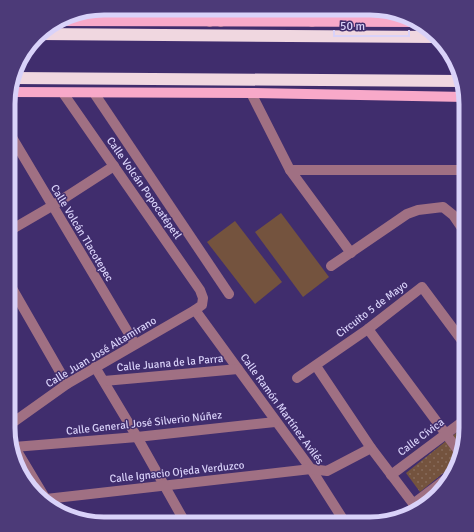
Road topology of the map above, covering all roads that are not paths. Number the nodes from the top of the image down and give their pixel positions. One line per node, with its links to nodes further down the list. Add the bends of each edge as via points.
1 (211, 15): 5 (street)
2 (222, 15): 6 (street)
3 (313, 15): 7 (street)
4 (73, 21): 5 (main road)
5 (210, 22): 6 (main road)
6 (221, 22): 7 (main road)
7 (312, 22): 8 (main road)
8 (404, 22)
9 (49, 34): 10 (highway)
10 (428, 37)
11 (19, 78): 12 (highway)
12 (456, 81)
13 (16, 92): 14 (main road)
14 (64, 93): 15 (main road); 19 (street, Calle Volcán Popocatépetl)
15 (94, 93): 16 (main road); 28 (street)
16 (250, 93): 17 (main road); 20 (street)
17 (459, 97)
18 (15, 143): 22 (street, Calle Volcán Tlacotepec)
19 (114, 166): 22 (street); 29 (street, Calle Volcán Popocatépetl)
20 (290, 170): 21 (street); 25 (street)
21 (459, 170)
22 (52, 206): 24 (street); 33 (street, Calle Volcán Tlacotepec)
23 (459, 224): 25 (street, via 453,215 442,207 418,210 407,214)
24 (15, 228)
25 (351, 253): 26 (street)
26 (331, 266)
27 (15, 293): 39 (street)
28 (229, 294)
29 (203, 298): 30 (street, Calle Juan José Altamirano, via 202,304)
30 (195, 310): 33 (street, Calle Juan José Altamirano); 36 (street, Calle Ramón Martínez Avilés)
31 (368, 329): 32 (street, Circuito 5 de Mayo, via 422,287); 34 (street, Circuito 5 de Mayo); 43 (street)
32 (459, 337)
33 (135, 344): 35 (street, Calle Juan José Altamirano)
34 (316, 366): 37 (street, Circuito 5 de Mayo); 46 (street)
35 (95, 367): 38 (street); 39 (street, Calle Juan José Altamirano)
36 (238, 369): 38 (street, Calle Juana de la Parra); 41 (street, Calle Ramón Martínez Avilés)
37 (298, 378)
38 (104, 381): 44 (street)
39 (67, 384): 40 (street, Calle Juan José Altamirano)
40 (15, 421)
41 (275, 422): 44 (street, Calle General José Silverio Núñez); 49 (street, Calle Ramón Martínez Avilés)
42 (459, 424): 43 (street, Calle Cívica)
43 (446, 433): 47 (street); 50 (street, Calle Cívica)
44 (137, 437): 45 (street, Calle General José Silverio Núñez); 51 (street)
45 (17, 444)
46 (371, 448): 49 (street, Calle Ignacio Ojeda Verduzco, via 327,471); 50 (street)
47 (457, 448)
48 (19, 455): 52 (street)
49 (310, 469): 51 (street, Calle Ignacio Ojeda Verduzco); 56 (street, Calle Ramón Martínez Avilés)
50 (391, 475): 54 (street)
51 (164, 486): 53 (street, Calle Ignacio Ojeda Verduzco); 55 (street)
52 (41, 491)
53 (55, 502)
54 (414, 505)
55 (182, 517)
56 (341, 517)

